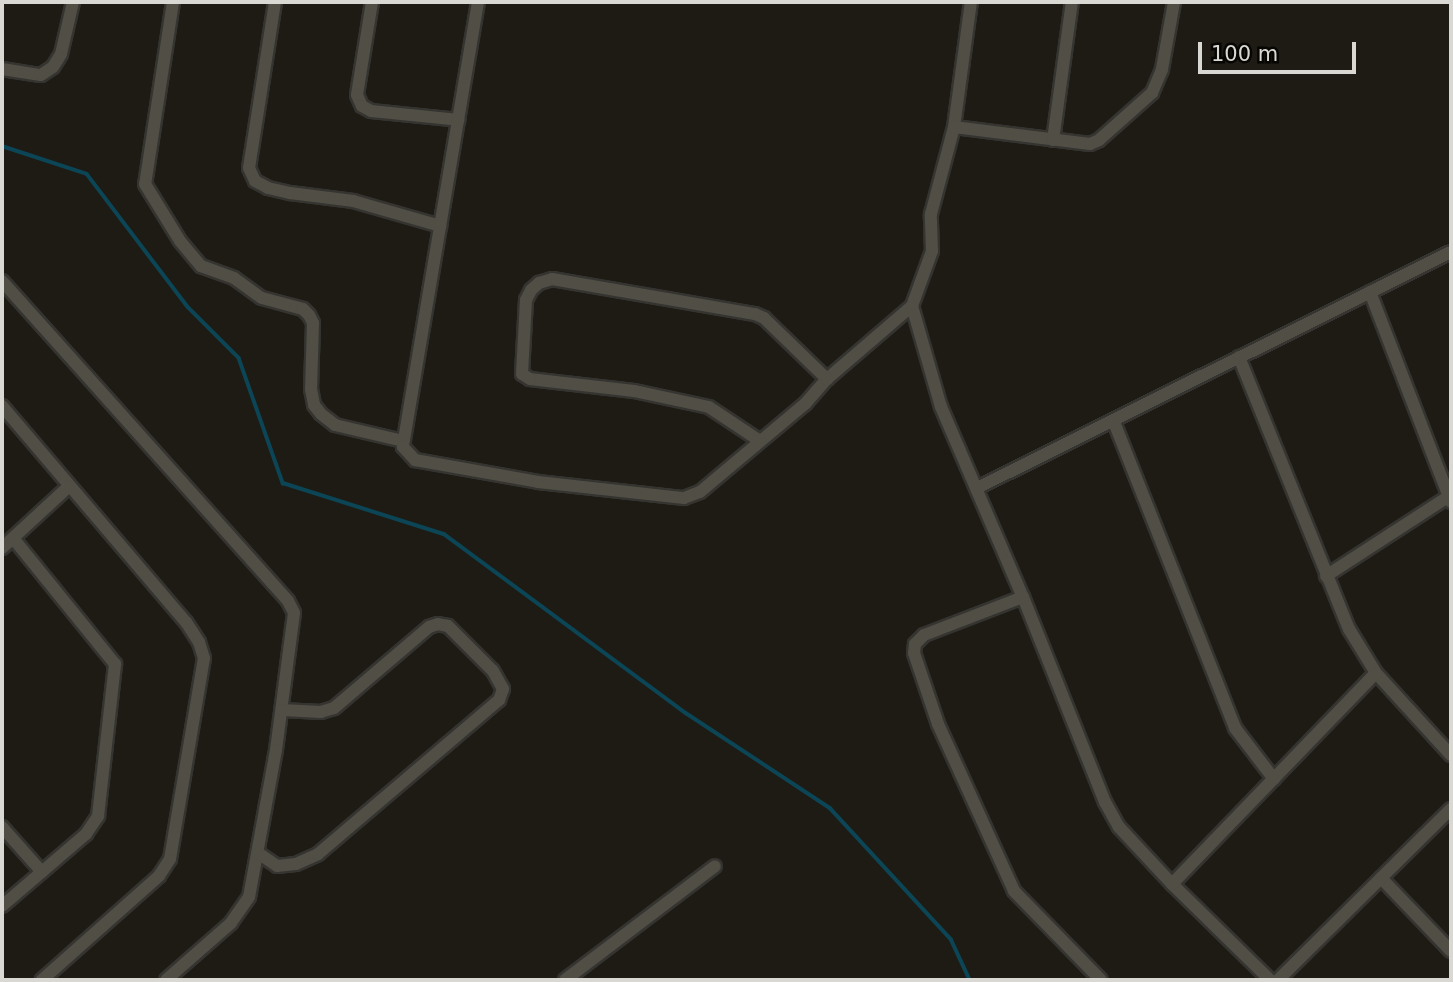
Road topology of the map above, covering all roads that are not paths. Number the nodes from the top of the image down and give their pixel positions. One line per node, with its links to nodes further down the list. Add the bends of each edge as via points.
1 (73, 2): 9 (street, via 61,54 53,67 41,75)
2 (173, 2): 22 (street, via 145,184 201,266 234,278 262,298 303,309 309,315 313,323 312,389 314,405 321,414 335,425)
3 (275, 2): 13 (street, via 249,168 255,181 268,188 353,201)
4 (372, 2): 10 (street, via 357,95 362,106 370,111)
5 (478, 2): 10 (street)
6 (971, 2): 11 (street)
7 (1072, 2): 12 (street)
8 (1174, 2): 12 (street, via 1162,69 1152,93 1099,140 1090,144)
9 (2, 69)
10 (459, 120): 13 (street)
11 (954, 127): 12 (street); 17 (street, via 931,214 932,251)
12 (1053, 140)
13 (440, 226): 22 (street)
14 (1451, 253): 16 (street)
15 (2, 281): 32 (street, via 288,601 295,621)
16 (1370, 292): 18 (street); 26 (street)
17 (912, 306): 19 (street); 25 (street, via 941,407)
18 (1239, 357): 21 (street); 29 (street)
19 (828, 379): 23 (street); 23 (street, via 755,314 552,279 531,290 526,300 522,374 530,379 634,391 709,407)
20 (2, 406): 24 (street)
21 (1114, 422): 25 (street); 34 (street, via 1235,728)
22 (403, 441): 23 (street, via 415,460 538,482 684,498 700,492)
23 (760, 441)
24 (68, 486): 27 (street); 44 (street, via 186,622 199,642 203,675 170,859 159,876)
25 (976, 488): 30 (street)
26 (1450, 499): 29 (street)
27 (13, 538): 28 (street); 39 (street, via 115,664 97,816 86,834)
28 (2, 548)
29 (1326, 576): 31 (street, via 1349,629)
30 (1023, 597): 41 (street, via 1105,802 1119,827); 47 (street, via 924,635 915,643 914,653 938,724 1014,891)
31 (1376, 673): 33 (street); 34 (street)
32 (282, 710): 37 (street); 37 (street, via 334,708 438,624 448,626 493,671 503,689 499,700 318,854 277,866)
33 (1451, 755)
34 (1274, 779): 41 (street)
35 (1451, 808): 40 (street)
36 (2, 827): 39 (street)
37 (258, 853): 45 (street, via 242,910)
38 (715, 866): 46 (street)
39 (42, 872): 42 (street)
40 (1381, 878): 43 (street); 49 (street)
41 (1172, 884): 48 (street)
42 (2, 906)
43 (1451, 951)
44 (42, 980)
45 (166, 980)
46 (565, 980)
47 (1101, 980)
48 (1270, 980)
49 (1278, 980)

